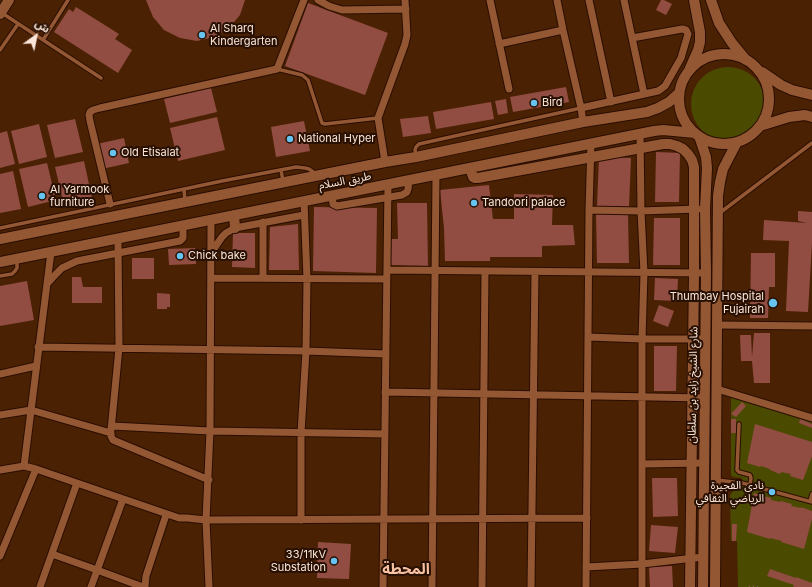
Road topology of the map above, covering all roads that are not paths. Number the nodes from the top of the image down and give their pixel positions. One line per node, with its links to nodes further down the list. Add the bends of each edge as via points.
1 (9, 0): 13 (main road)
2 (68, 0): 17 (lane)
3 (304, 0): 21 (street)
4 (318, 0): 12 (street, via 342,10)
5 (405, 0): 12 (street)
6 (490, 0): 18 (street)
7 (557, 0): 15 (street)
8 (589, 0): 29 (street)
9 (624, 0): 16 (street)
10 (694, 0): 22 (main road, via 700,42)
11 (711, 0): 20 (main road, via 719,23)
12 (406, 9): 32 (street, via 405,44)
13 (1, 13): 14 (lane)
14 (18, 24): 17 (lane); 19 (lane)
15 (563, 30): 18 (street); 30 (street)
16 (632, 38): 27 (street); 27 (street, via 682,29 688,34 681,58 665,86 658,92)
17 (43, 40): 24 (lane)
18 (499, 44): 25 (street)
19 (0, 50)
20 (746, 60): 22 (main road, via 731,55 716,55 701,60); 23 (main road)
21 (278, 70): 32 (lane, via 302,75 308,80 322,123); 56 (street, via 90,112 90,122)
22 (690, 70): 26 (main road, via 681,84)
23 (759, 70): 28 (main road, via 781,85); 34 (main road, via 769,92 769,104)
24 (101, 78)
25 (509, 89)
26 (679, 93): 33 (main road, طريق السلام, via 664,105 647,112); 36 (main road, via 680,108 685,121)
27 (644, 94): 29 (street)
28 (812, 95)
29 (611, 102): 30 (street)
30 (581, 108): 33 (street); 41 (lane, via 419,144 415,150)
31 (812, 117): 34 (main road, via 789,118)
32 (378, 118): 43 (street)
33 (583, 122): 41 (main road, طريق السلام)
34 (760, 126): 37 (main road, via 750,136)
35 (640, 133): 36 (main road, طريق السلام, via 663,130); 38 (main road, طريق السلام); 40 (street)
36 (697, 135): 37 (main road, via 711,142); 58 (main road, شارع الشيخ زايد بن سلطان, via 706,157)
37 (737, 142): 61 (main road, via 723,169)
38 (591, 143): 42 (street); 44 (main road, طريق السلام)
39 (812, 143): 61 (lane)
40 (640, 148): 42 (main road); 57 (main road, via 670,144 688,154 694,167); 60 (street)
41 (416, 157): 43 (main road, طريق السلام)
42 (590, 157): 44 (main road, via 478,178 473,177); 59 (street)
43 (385, 162): 46 (main road, طريق السلام)
44 (470, 168): 47 (main road, طريق السلام)
45 (281, 170): 46 (lane, via 300,167); 49 (lane); 51 (lane)
46 (319, 175): 49 (main road, طريق السلام)
47 (436, 175): 48 (main road, طريق السلام); 80 (street)
48 (409, 180): 50 (main road, طريق السلام); 53 (street, via 405,194)
49 (283, 182): 55 (main road, طريق السلام)
50 (388, 184): 52 (main road, طريق السلام); 53 (street)
51 (184, 189): 55 (lane); 56 (lane)
52 (332, 196): 53 (street, via 333,204 337,206); 54 (main road, طريق السلام)
53 (387, 198): 79 (street)
54 (304, 201): 62 (main road, طريق السلام); 63 (street)
55 (185, 202): 64 (main road, طريق السلام)
56 (110, 204): 64 (lane); 65 (lane)
57 (693, 209): 58 (street); 60 (street); 85 (main road)
58 (705, 209): 86 (main road, شارع الشيخ زايد بن سلطان)
59 (589, 210): 60 (street); 83 (street)
60 (641, 211): 84 (street)
61 (718, 214): 93 (main road)
62 (234, 215): 66 (main road, طريق السلام); 70 (main road)
63 (304, 215): 67 (street); 90 (street)
64 (113, 217): 71 (main road, طريق السلام)
65 (41, 219): 69 (lane); 71 (lane)
66 (211, 220): 68 (main road, طريق السلام); 76 (street)
67 (263, 222): 70 (street); 89 (street)
68 (183, 226): 73 (main road, طريق السلام); 75 (street, via 183,238 180,241)
69 (2, 227): 72 (lane)
70 (235, 228): 76 (street, via 222,237)
71 (42, 231): 72 (main road, طريق السلام)
72 (3, 239)
73 (118, 239): 74 (main road, طريق السلام); 75 (street)
74 (51, 252): 77 (main road, طريق السلام); 92 (street)
75 (118, 253): 92 (street, via 69,264); 100 (street)
76 (211, 253): 88 (street)
77 (17, 259): 78 (main road, طريق السلام); 87 (lane, via 17,268 12,274)
78 (0, 262)
79 (387, 270): 80 (street); 91 (street)
80 (435, 271): 81 (street); 108 (street)
81 (485, 271): 82 (street); 109 (street)
82 (535, 272): 83 (street); 110 (street)
83 (588, 272): 84 (street); 95 (street)
84 (644, 273): 85 (street); 96 (street)
85 (694, 273): 86 (street); 97 (main road)
86 (706, 273): 98 (main road, شارع الشيخ زايد بن سلطان)
87 (0, 276)
88 (211, 278): 89 (street); 101 (street)
89 (263, 278): 90 (street)
90 (307, 279): 91 (street); 102 (street)
91 (386, 279): 103 (street)
92 (46, 286): 99 (street)
93 (718, 325): 94 (street); 106 (main road)
94 (812, 326)
95 (588, 337): 96 (street); 111 (street)
96 (642, 339): 97 (street); 112 (street)
97 (693, 339): 98 (street); 113 (main road)
98 (706, 340): 114 (main road, شارع الشيخ زايد بن سلطان)
99 (38, 347): 100 (street); 104 (street)
100 (119, 348): 101 (street); 119 (street)
101 (211, 350): 102 (street); 120 (street)
102 (306, 351): 103 (street); 121 (street)
103 (386, 354): 107 (street)
104 (36, 366): 105 (street); 115 (street)
105 (0, 374)
106 (717, 389): 117 (street); 130 (main road)
107 (385, 392): 108 (street); 122 (street)
108 (434, 393): 109 (street); 140 (street)
109 (484, 394): 110 (street); 141 (street)
110 (533, 395): 111 (street); 137 (street)
111 (588, 396): 112 (street); 138 (street)
112 (642, 396): 113 (street); 125 (street)
113 (692, 398): 114 (street); 123 (main road)
114 (705, 398): 124 (main road, شارع الشيخ زايد بن سلطان)
115 (31, 410): 116 (street); 119 (street); 126 (street)
116 (0, 415)
117 (812, 418)
118 (738, 424): 132 (lane, via 737,470 750,475)
119 (111, 429): 120 (street); 129 (street, via 113,440)
120 (210, 431): 121 (street); 129 (street)
121 (301, 433): 122 (street); 143 (street)
122 (385, 434): 139 (street)
123 (692, 463): 124 (street); 125 (street); 147 (main road)
124 (704, 463): 146 (main road, شارع الشيخ زايد بن سلطان)
125 (642, 464): 148 (street)
126 (24, 466): 127 (street); 128 (street)
127 (36, 469): 131 (street); 145 (street)
128 (0, 470)
129 (209, 480): 142 (street)
130 (716, 480): 132 (lane); 163 (main road)
131 (77, 483): 134 (street); 144 (street)
132 (750, 485): 135 (lane)
133 (812, 494): 135 (lane)
134 (123, 499): 136 (street); 150 (street)
135 (811, 501)
136 (166, 515): 142 (street); 153 (street)
137 (532, 518): 138 (street); 141 (street); 158 (street)
138 (587, 518): 149 (street)
139 (384, 519): 140 (street); 143 (street); 155 (street)
140 (433, 519): 141 (street); 156 (street)
141 (483, 519): 157 (street)
142 (206, 520): 143 (street); 154 (street)
143 (301, 520)
144 (52, 554): 150 (street); 151 (street)
145 (0, 556)
146 (703, 557): 147 (street); 162 (main road, شارع الشيخ زايد بن سلطان)
147 (690, 559): 148 (street); 161 (main road)
148 (642, 564): 149 (street); 160 (street)
149 (586, 567): 159 (street)
150 (97, 570): 152 (street); 153 (street)
151 (40, 587)
152 (91, 587)
153 (144, 587)
154 (209, 587)
155 (383, 587)
156 (432, 587)
157 (482, 587)
158 (531, 587)
159 (586, 587)
160 (642, 587)
161 (690, 587)
162 (703, 587)
163 (715, 587)

